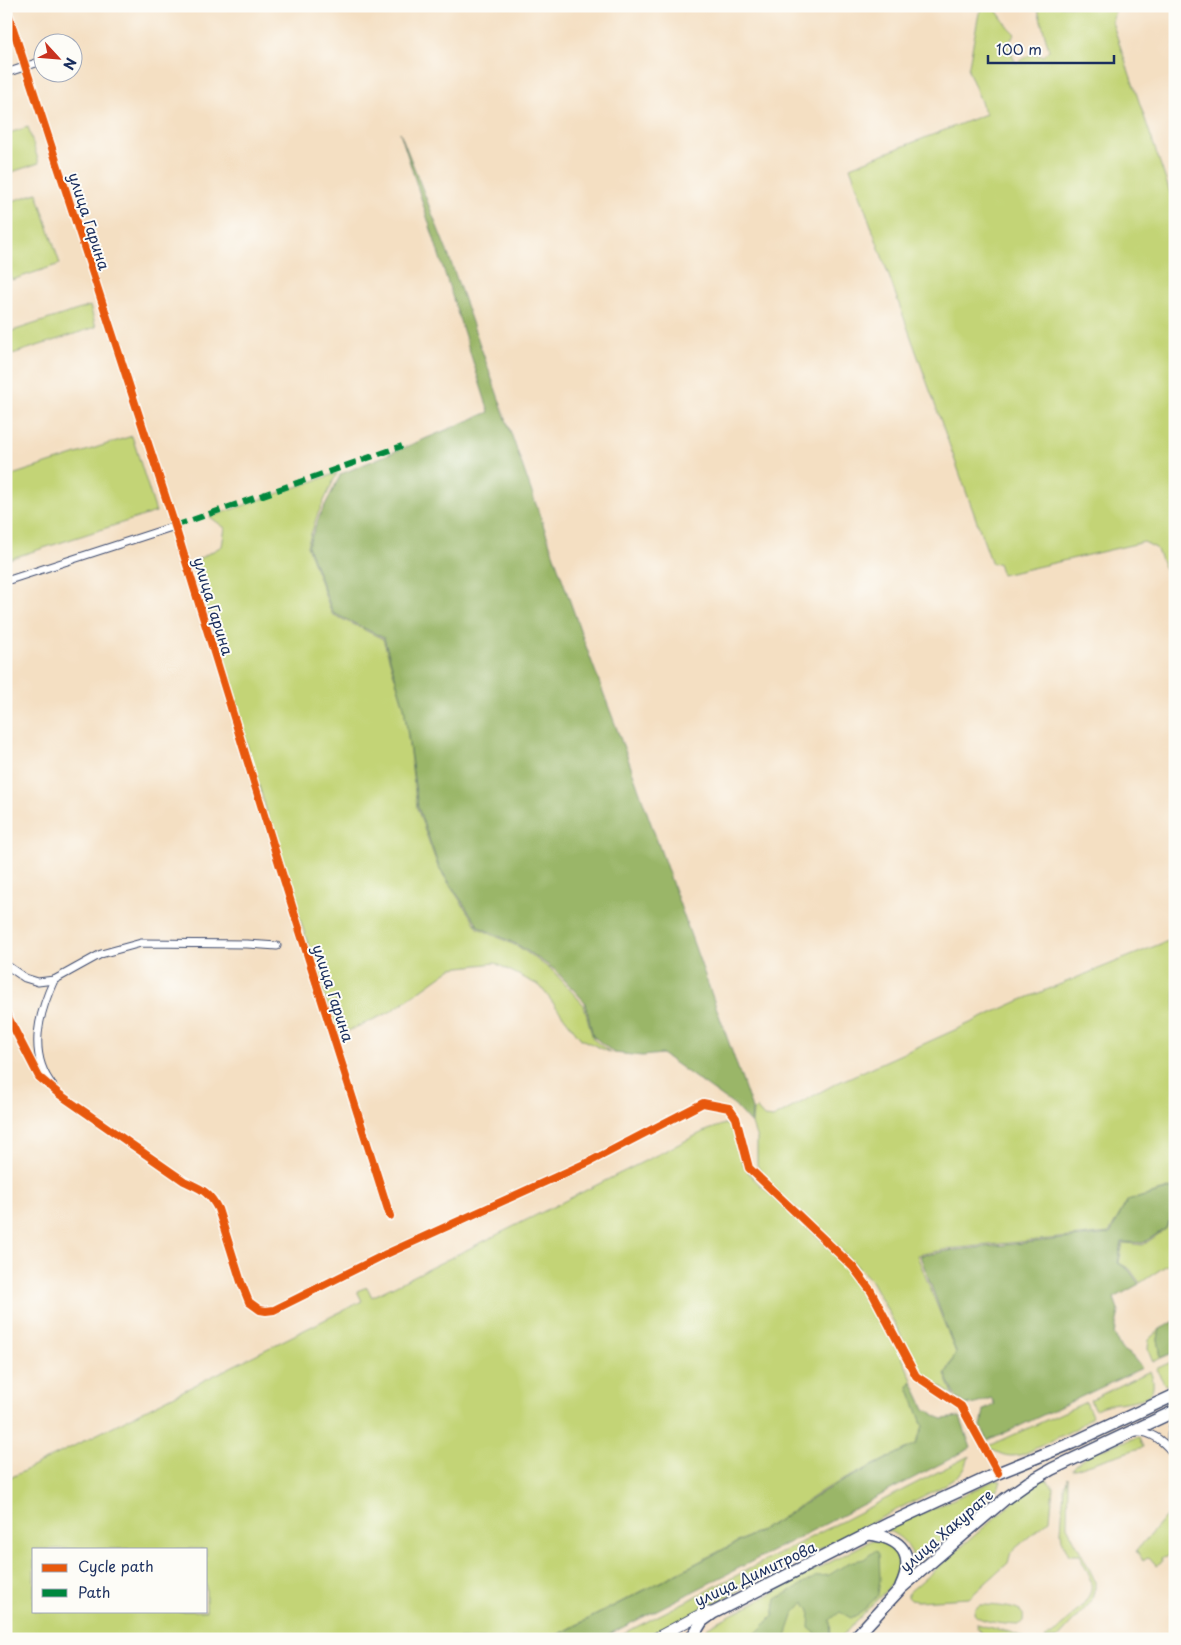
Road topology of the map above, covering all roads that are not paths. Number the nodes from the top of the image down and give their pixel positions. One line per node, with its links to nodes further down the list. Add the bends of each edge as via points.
1 (6, 7): 3 (street, улица Гарина)
2 (32, 64): 3 (street)
3 (25, 66): 4 (street); 5 (street, улица Гарина)
4 (6, 73)
5 (175, 526): 6 (street); 12 (street, улица Гарина)
6 (6, 580)
7 (277, 946): 9 (street, via 141,943 101,954)
8 (6, 965): 9 (street, via 25,978 38,982)
9 (54, 980): 11 (street, via 44,1000 37,1048 42,1068)
10 (6, 1012): 11 (street, via 39,1077)
11 (60, 1095): 19 (street, via 212,1198 249,1302 266,1311 591,1161 703,1103 729,1108 736,1118 749,1168 853,1267 871,1291 916,1376 961,1406)
12 (390, 1216)
13 (1175, 1395): 19 (main road, улица Димитрова, via 1072,1443)
14 (1175, 1411): 16 (main road, улица Хакурате)
15 (1175, 1419): 17 (street)
16 (1108, 1443): 17 (street, via 1142,1432 1157,1438); 21 (main road, улица Хакурате, via 1029,1482 1004,1499)
17 (1170, 1451): 18 (street)
18 (1175, 1464)
19 (998, 1472): 20 (main road, улица Димитрова)
20 (869, 1534): 21 (main road, via 890,1539 903,1548 908,1566); 22 (main road, улица Димитрова)
21 (901, 1588): 25 (main road, улица Хакурате)
22 (713, 1612): 23 (main road, улица Димитрова, via 706,1612); 24 (main road, via 702,1621)
23 (654, 1639)
24 (691, 1639)
25 (854, 1639)

